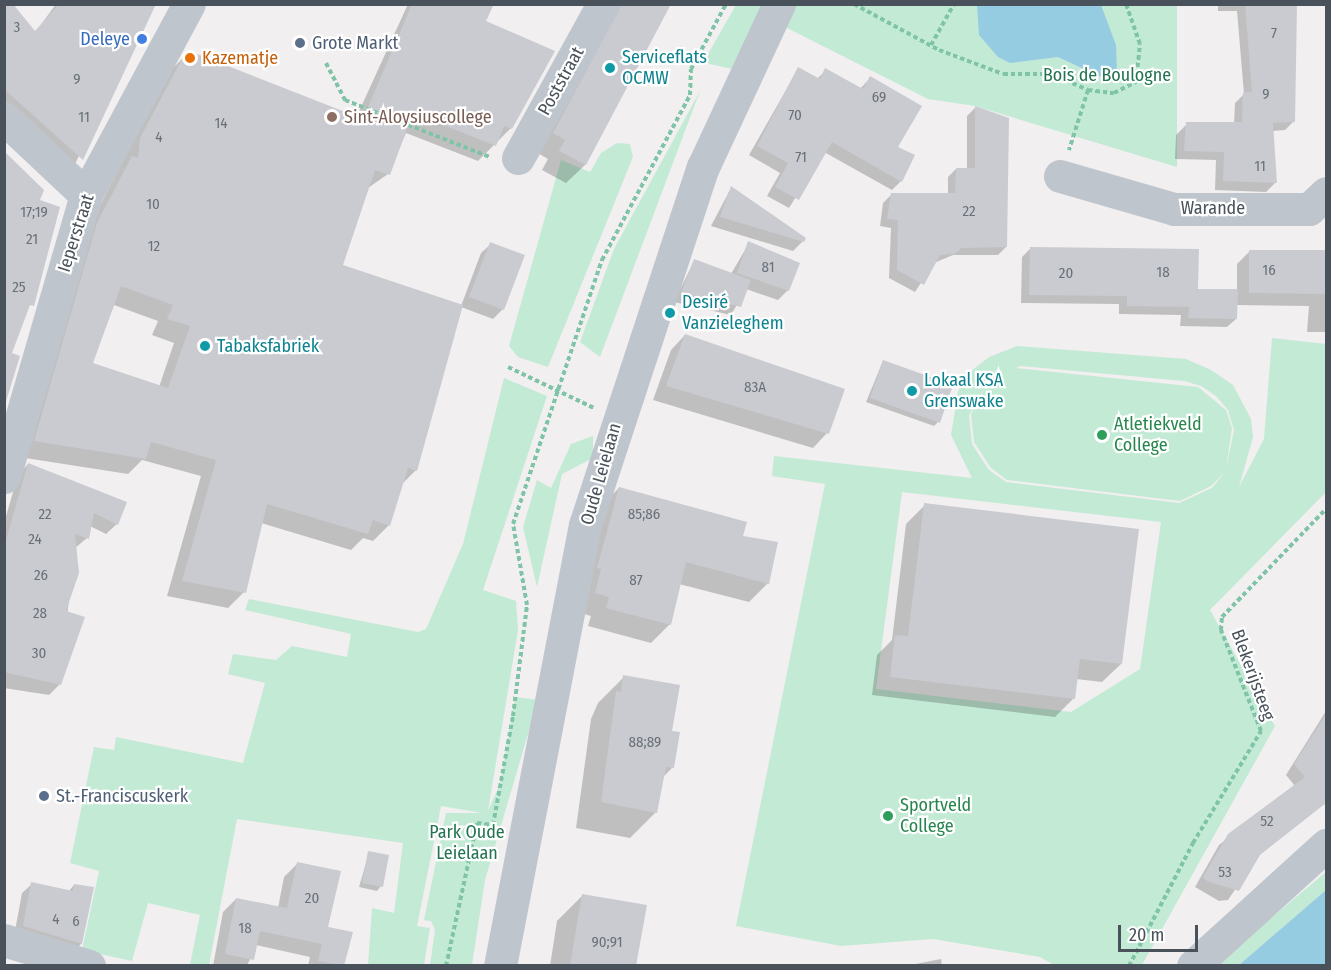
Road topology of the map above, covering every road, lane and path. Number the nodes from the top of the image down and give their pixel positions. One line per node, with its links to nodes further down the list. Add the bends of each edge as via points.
1 (603, 4): 12 (street, Poststraat)
2 (726, 4): 17 (path, via 691,69 690,95 602,260)
3 (779, 4): 18 (street, Oude Leielaan, via 703,167)
4 (854, 4): 8 (path)
5 (954, 4): 8 (path)
6 (1126, 4): 10 (path, via 1140,44 1136,82 1114,93)
7 (188, 5): 15 (street, Ieperstraat)
8 (930, 45): 10 (path, via 1003,74 1052,74)
9 (326, 63): 12 (path, via 345,100 512,165)
10 (1088, 90): 13 (path)
11 (4, 118): 15 (street)
12 (518, 158)
13 (1060, 176): 14 (street, Warande, via 1174,209 1309,209)
14 (1326, 193)
15 (87, 195): 19 (street, Ieperstraat)
16 (508, 367): 17 (path)
17 (559, 388): 18 (path); 24 (path, via 513,524 527,605 513,716 493,825 477,823)
18 (616, 422): 25 (street, Oude Leielaan, via 585,525)
19 (4, 477)
20 (1326, 509): 26 (path, Blekerijsteeg, via 1222,617 1221,630 1261,731 1193,843)
21 (1326, 845): 27 (street)
22 (4, 940): 23 (street)
23 (89, 966)
24 (446, 966)
25 (500, 966)
26 (1129, 966)
27 (1192, 966)

